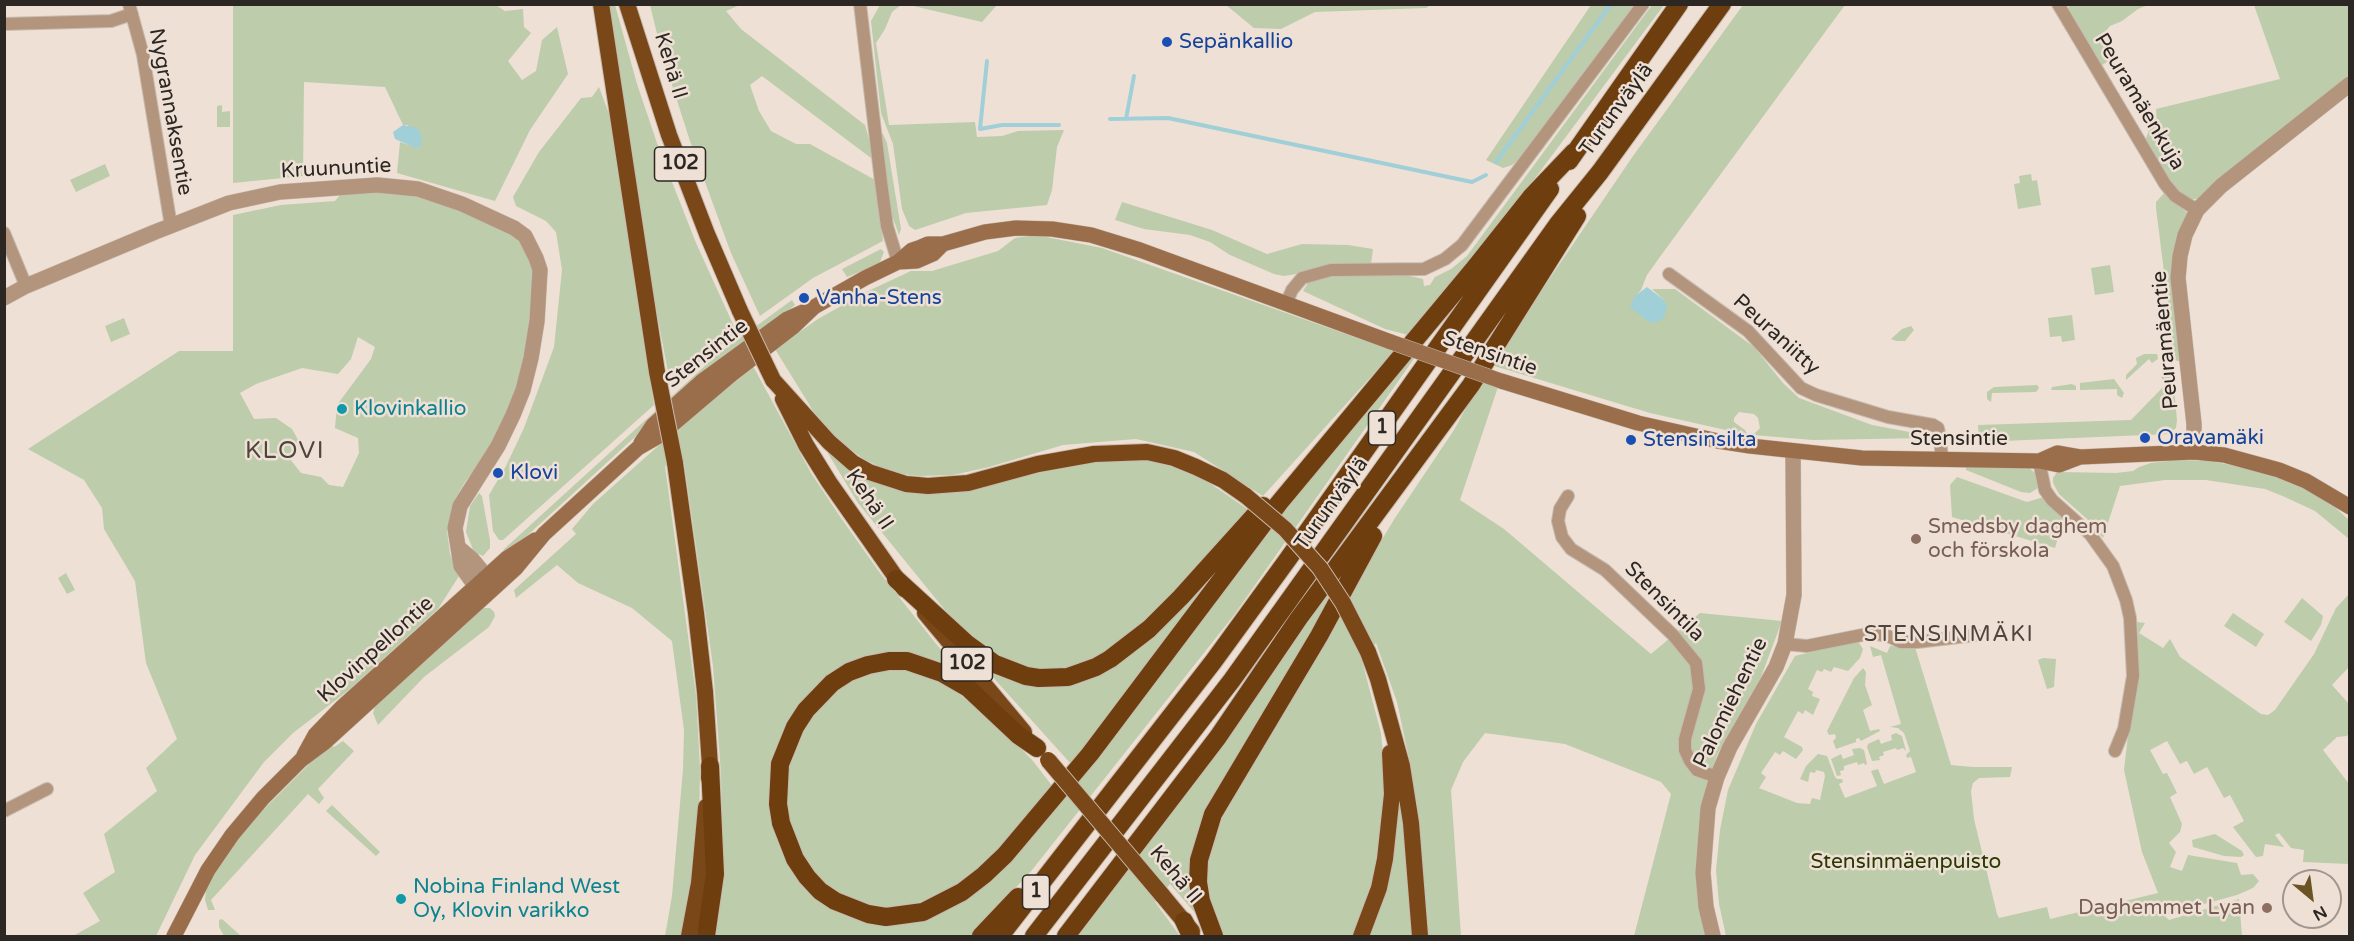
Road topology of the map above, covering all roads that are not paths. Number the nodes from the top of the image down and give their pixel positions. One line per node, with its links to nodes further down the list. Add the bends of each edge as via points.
1 (601, 4): 37 (highway, bridge, via 657,372 675,463 698,624)
2 (1643, 4): 20 (street, via 1462,245 1424,269 1331,270 1302,278)
3 (1679, 4): 11 (highway, Turunväylä / 1)
4 (1722, 4): 12 (highway, Turunväylä / 1)
5 (2058, 4): 13 (street, Peuramäenkuja, via 2165,184 2175,196)
6 (629, 7): 21 (highway, Kehä II / 102, bridge, via 669,135 707,234)
7 (862, 7): 16 (street, via 886,215)
8 (130, 9): 9 (street, via 111,21); 14 (street, Nygrannaksentie, via 143,55)
9 (4, 24)
10 (2349, 84): 13 (street, Peuramäentie, via 2221,186)
11 (1574, 152): 22 (highway, via 1531,196); 41 (highway, Turunväylä / 1, via 1535,213 1288,559)
12 (1600, 172): 27 (highway, via 1570,228 1471,385); 42 (highway, Turunväylä / 1, via 1558,224 1232,680)
13 (2197, 210): 24 (street, Peuramäentie, via 2185,235 2178,278)
14 (171, 226): 18 (street, Kruununtie); 31 (street, Kruununtie, via 264,194 377,185 431,192 492,216 525,236 540,270 531,358 523,390 503,436 460,506 455,528 459,548 472,559)
15 (4, 233): 18 (street)
16 (898, 262): 20 (main road, Stensintie, via 912,250 928,244 943,244 985,232 1016,228 1064,230 1140,250); 31 (main road, Stensintie, via 787,319 702,381 653,425 638,448 544,534 513,553)
17 (1669, 274): 25 (street, Peuraniitty, via 1748,331 1802,388 1888,417 1938,428)
18 (26, 286): 19 (street, Kruununtie)
19 (4, 298)
20 (1286, 304): 23 (main road, Stensintie, bridge, via 1500,381 1656,428)
21 (773, 380): 30 (highway, Kehä II / 102, via 829,483); 34 (highway, bridge, via 853,463 906,484 968,483 1094,454 1147,452 1174,458 1223,480 1285,529 1320,568 1344,603 1368,652)
22 (1331, 440): 30 (highway, via 1275,493 1164,614 1123,651 1082,673 1039,678 995,664); 36 (highway, via 1090,754 1005,855 962,892 923,912 903,916 886,917 852,909 820,891 807,877 795,859 781,823 780,764 795,727 832,683 868,665 907,661 942,673 968,688)
23 (1793, 452): 25 (main road, Stensintie); 33 (street, Palomiehentie, via 1794,595)
24 (2194, 452): 26 (main road, Stensintie, via 2080,457 2063,465); 29 (main road, Stensintie, via 2224,455 2279,470)
25 (1942, 460): 26 (main road, Stensintie)
26 (2038, 461): 35 (street, via 2045,490 2090,534 2113,566 2127,600 2133,676 2124,729)
27 (1390, 495): 51 (highway, via 1218,737); 53 (highway, via 1380,525 1319,636 1213,814 1199,860 1198,882)
28 (1568, 496): 38 (street, Stensintila, via 1558,521 1562,537 1571,549 1605,570 1673,635 1696,663 1700,689 1685,750 1697,770)
29 (2349, 507)
30 (896, 579): 36 (highway, Kehä II / 102)
31 (484, 585): 44 (main road, Klovinpellontie, via 315,735 301,760 232,835 208,870)
32 (1976, 635): 33 (street, via 1901,642 1872,633 1807,646)
33 (1785, 644): 38 (street, Palomiehentie)
34 (1384, 701): 54 (highway, via 1391,764 1390,825 1379,888); 55 (highway, via 1402,766 1411,822)
35 (2115, 751)
36 (1043, 754): 43 (highway, Kehä II / 102, bridge)
37 (710, 766): 45 (highway, via 699,883); 46 (highway, via 715,874)
38 (1717, 777): 56 (street, Palomiehentie, via 1708,808 1703,873)
39 (47, 789): 40 (street)
40 (4, 811)
41 (1071, 847): 47 (highway, via 1039,873); 48 (highway, Turunväylä / 1)
42 (1068, 895): 49 (highway, Turunväylä / 1); 50 (highway)
43 (1188, 929): 52 (highway, Kehä II / 102)
44 (174, 936)
45 (689, 936)
46 (706, 936)
47 (981, 936)
48 (1000, 936)
49 (1034, 936)
50 (1041, 936)
51 (1066, 936)
52 (1197, 936)
53 (1214, 936)
54 (1361, 936)
55 (1420, 936)
56 (1713, 936)

